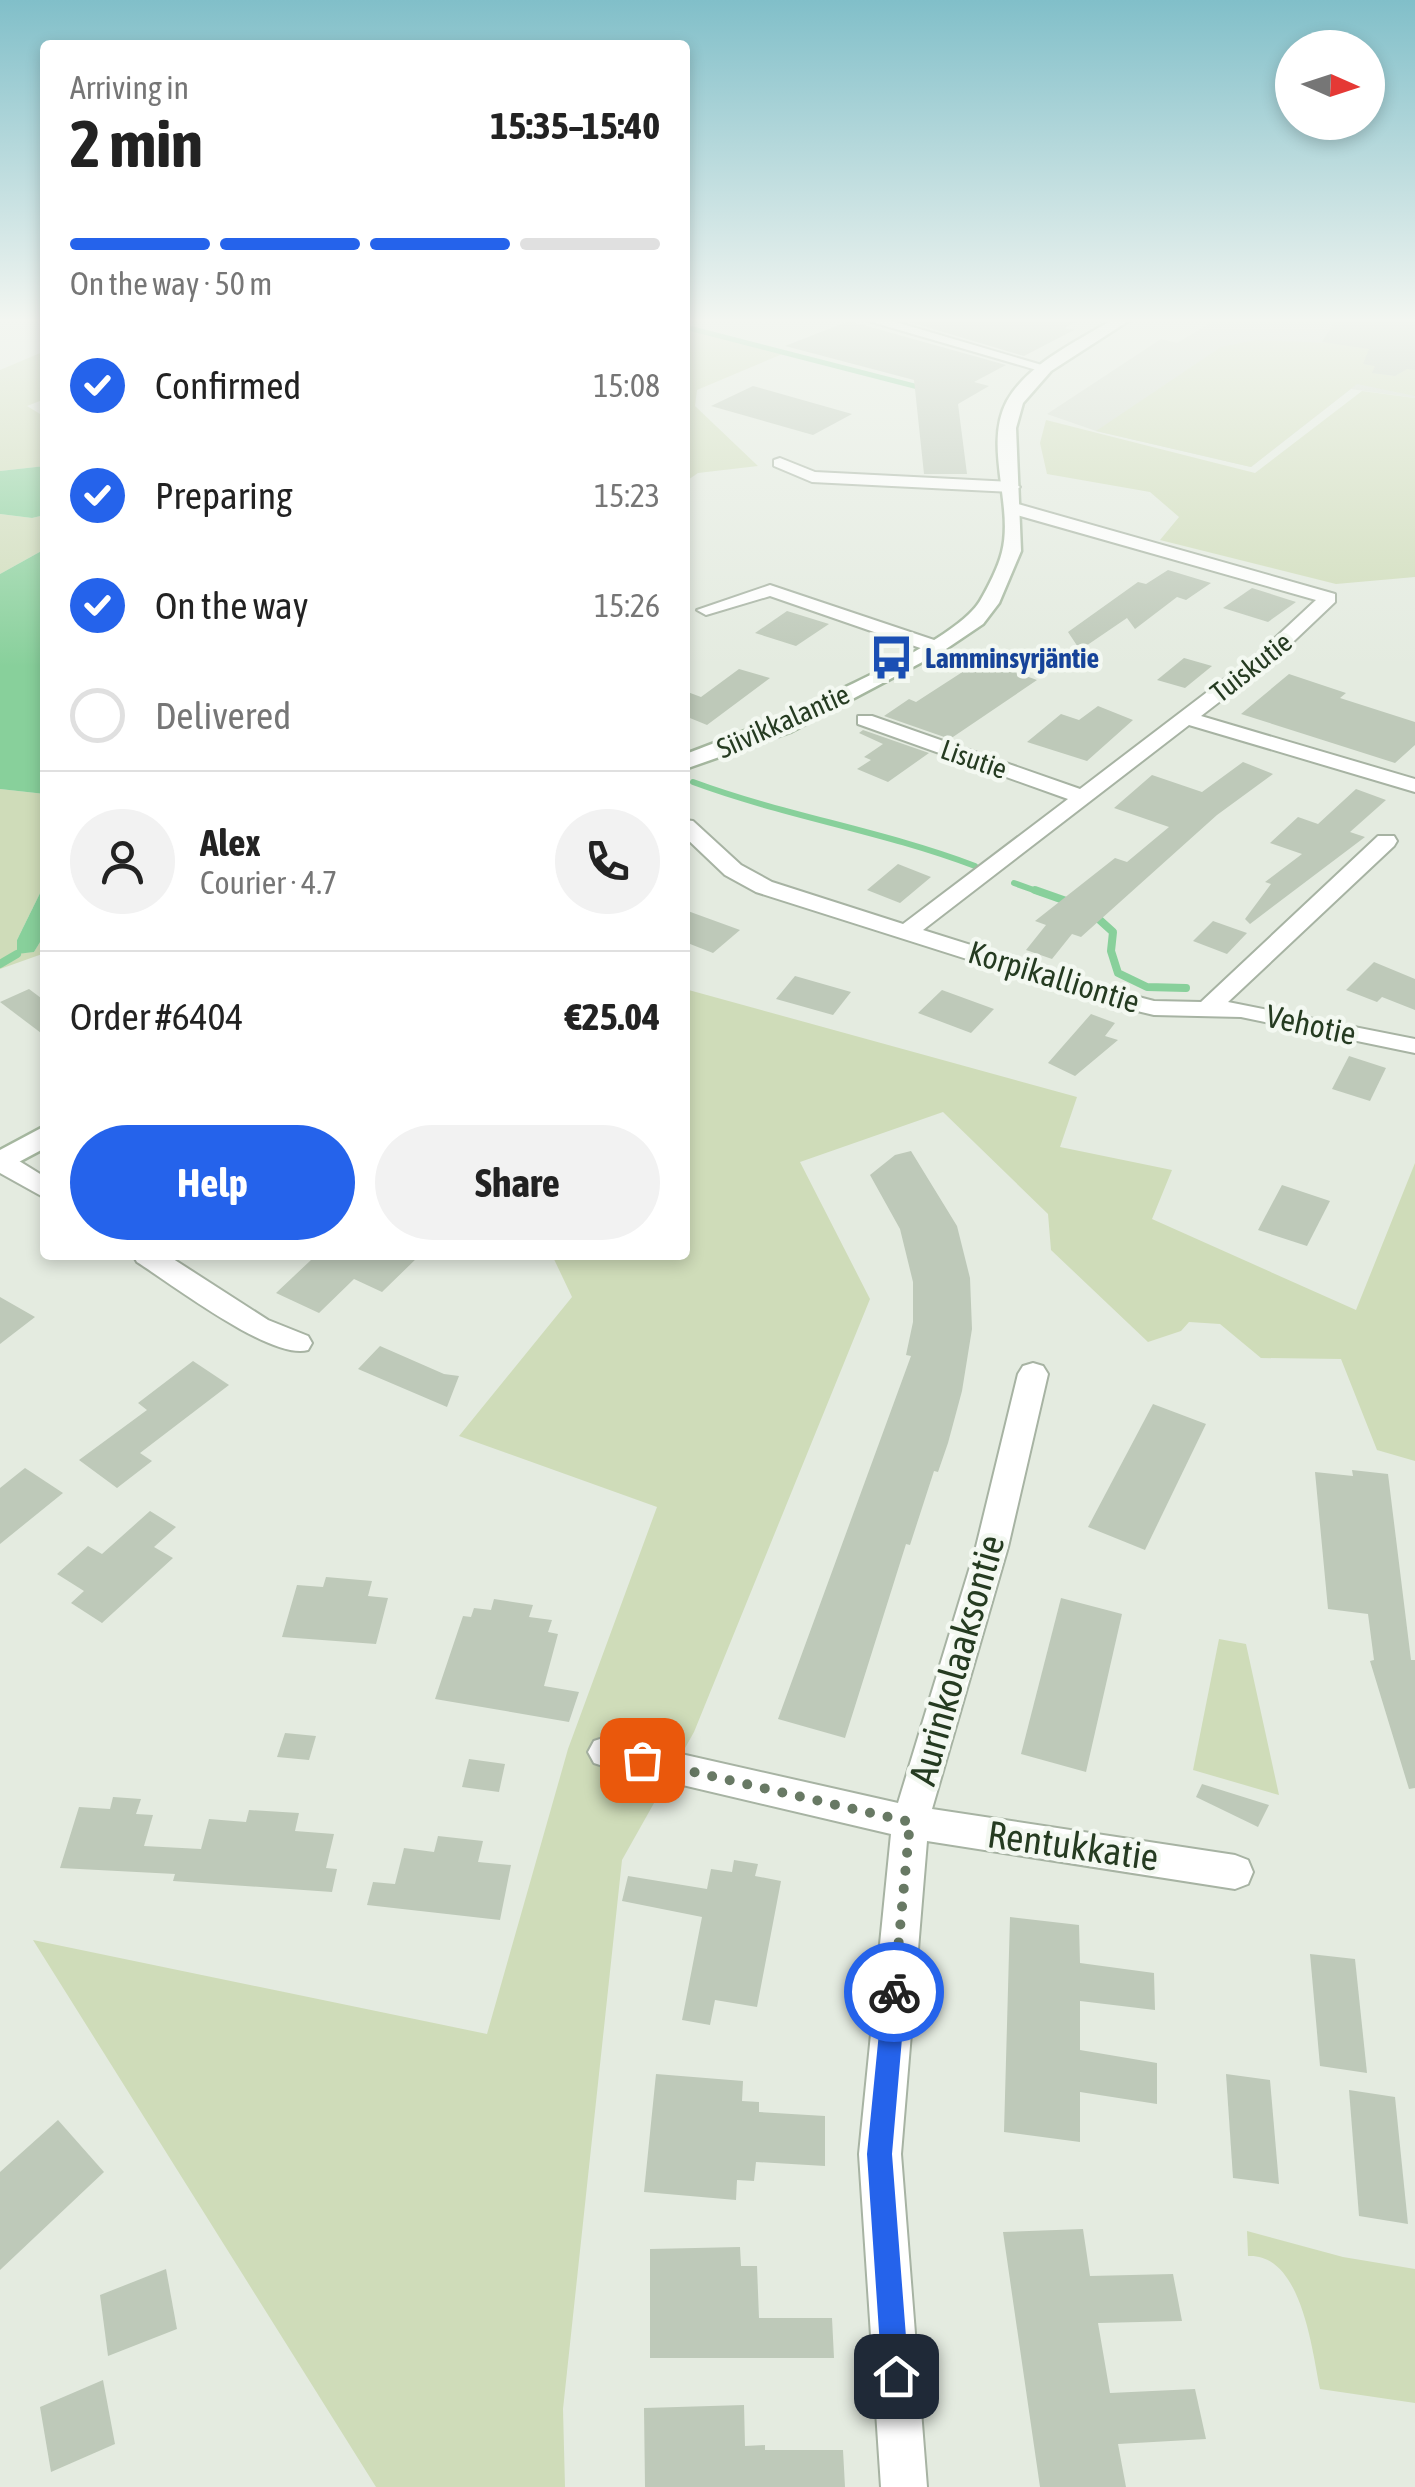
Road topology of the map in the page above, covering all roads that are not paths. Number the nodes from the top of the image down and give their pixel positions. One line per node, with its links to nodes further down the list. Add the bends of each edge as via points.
1 (1008, 434): 3 (main road, Siivikkalantie)
2 (780, 462): 3 (street, via 812,477)
3 (1012, 487): 4 (main road, Siivikkalantie)
4 (1012, 508): 6 (main road, Siivikkalantie, via 1012,551 989,603 976,620); 7 (street, Tuiskutie, via 1329,598)
5 (706, 610): 6 (street, via 770,590)
6 (936, 646): 9 (main road, Siivikkalantie, via 782,727)
7 (1187, 718): 10 (street); 11 (street, Tuiskutie)
8 (865, 720): 11 (street, Lisutie)
9 (690, 760)
10 (1415, 786)
11 (1083, 797): 14 (street, Tuiskutie)
12 (690, 831): 14 (street, Korpikalliontie, via 733,870 764,887)
13 (1386, 841): 15 (street)
14 (908, 932): 15 (street, Korpikalliontie, via 1120,1000)
15 (1207, 1009): 16 (street, Vehotie)
16 (1415, 1046)
17 (40, 1138): 18 (main road)
18 (1, 1162): 19 (street)
19 (40, 1186)
20 (155, 1260): 21 (street, via 258,1327)
21 (298, 1343)
22 (1033, 1374): 24 (street, Aurinkolaaksontie, via 992,1547)
23 (606, 1752): 24 (street, Rentukkatie)
24 (910, 1822): 25 (street, Rentukkatie); 26 (street, Aurinkolaaksontie, via 880,2154)
25 (1235, 1872)
26 (904, 2487)

